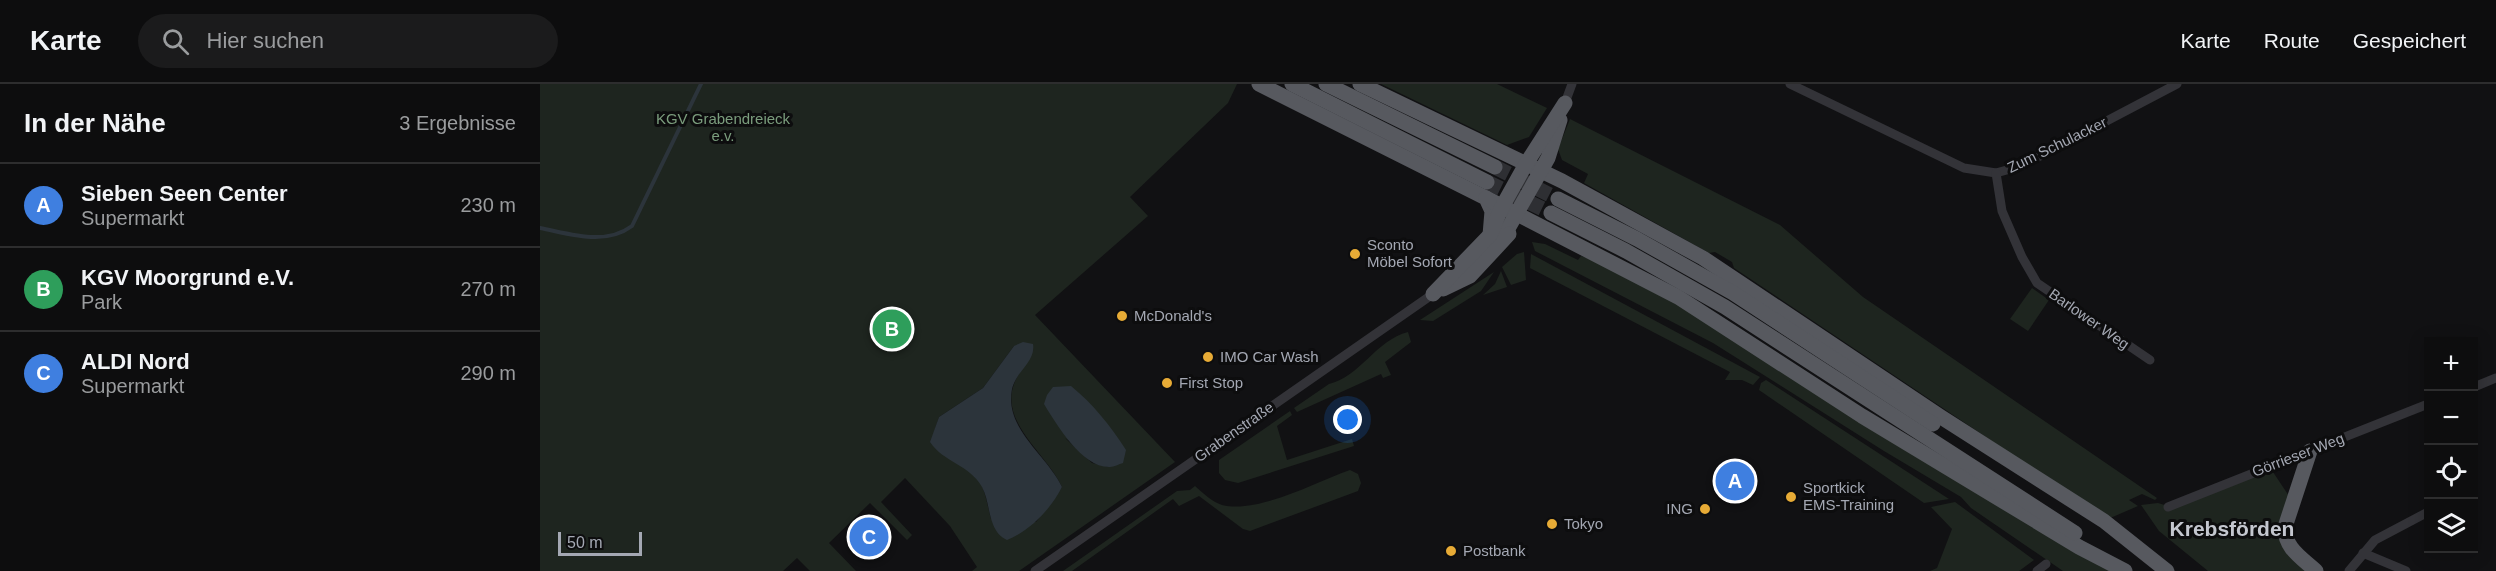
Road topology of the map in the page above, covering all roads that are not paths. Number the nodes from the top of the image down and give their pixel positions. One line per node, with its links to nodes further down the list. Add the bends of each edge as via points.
1 (1259, 84): 16 (highway)
2 (1293, 84): 15 (highway)
3 (1326, 84): 12 (highway)
4 (1360, 84): 11 (highway)
5 (1572, 84): 9 (street)
6 (1791, 84): 8 (street, Zum Schulacker)
7 (2177, 84): 13 (street, Zum Schulacker, via 2021,166)
8 (1804, 87): 13 (street, Zum Schulacker, via 1964,168)
9 (1564, 103): 10 (highway); 14 (highway)
10 (1534, 150): 11 (highway, via 1519,157); 14 (highway)
11 (1509, 156): 14 (highway)
12 (1495, 167)
13 (1996, 173): 23 (street, Barlower Weg, via 2002,211 2037,283)
14 (1535, 175): 18 (highway); 18 (highway); 36 (highway, via 1558,180 1703,258 2104,521)
15 (1487, 182)
16 (1486, 198): 18 (highway); 21 (highway)
17 (1558, 199): 36 (highway, via 1732,293)
18 (1512, 201): 20 (highway); 21 (highway)
19 (1551, 213): 35 (highway, via 1725,307)
20 (1536, 223): 21 (highway); 34 (highway, via 1678,297 1862,416)
21 (1496, 238): 22 (highway)
22 (1433, 294): 32 (street, Grabenstraße)
23 (2150, 360)
24 (2496, 378): 25 (street)
25 (2478, 385)
26 (2424, 406): 27 (street, Görrieser Weg)
27 (2310, 451): 28 (street, Görrieser Weg); 37 (highway, via 2284,537 2290,548)
28 (2168, 507)
29 (2424, 514): 30 (street, via 2375,540)
30 (2363, 553): 38 (street); 39 (street)
31 (2046, 564): 33 (street)
32 (1035, 571)
33 (2037, 571)
34 (2125, 571)
35 (2134, 571)
36 (2165, 571)
37 (2316, 571)
38 (2349, 571)
39 (2406, 571)

